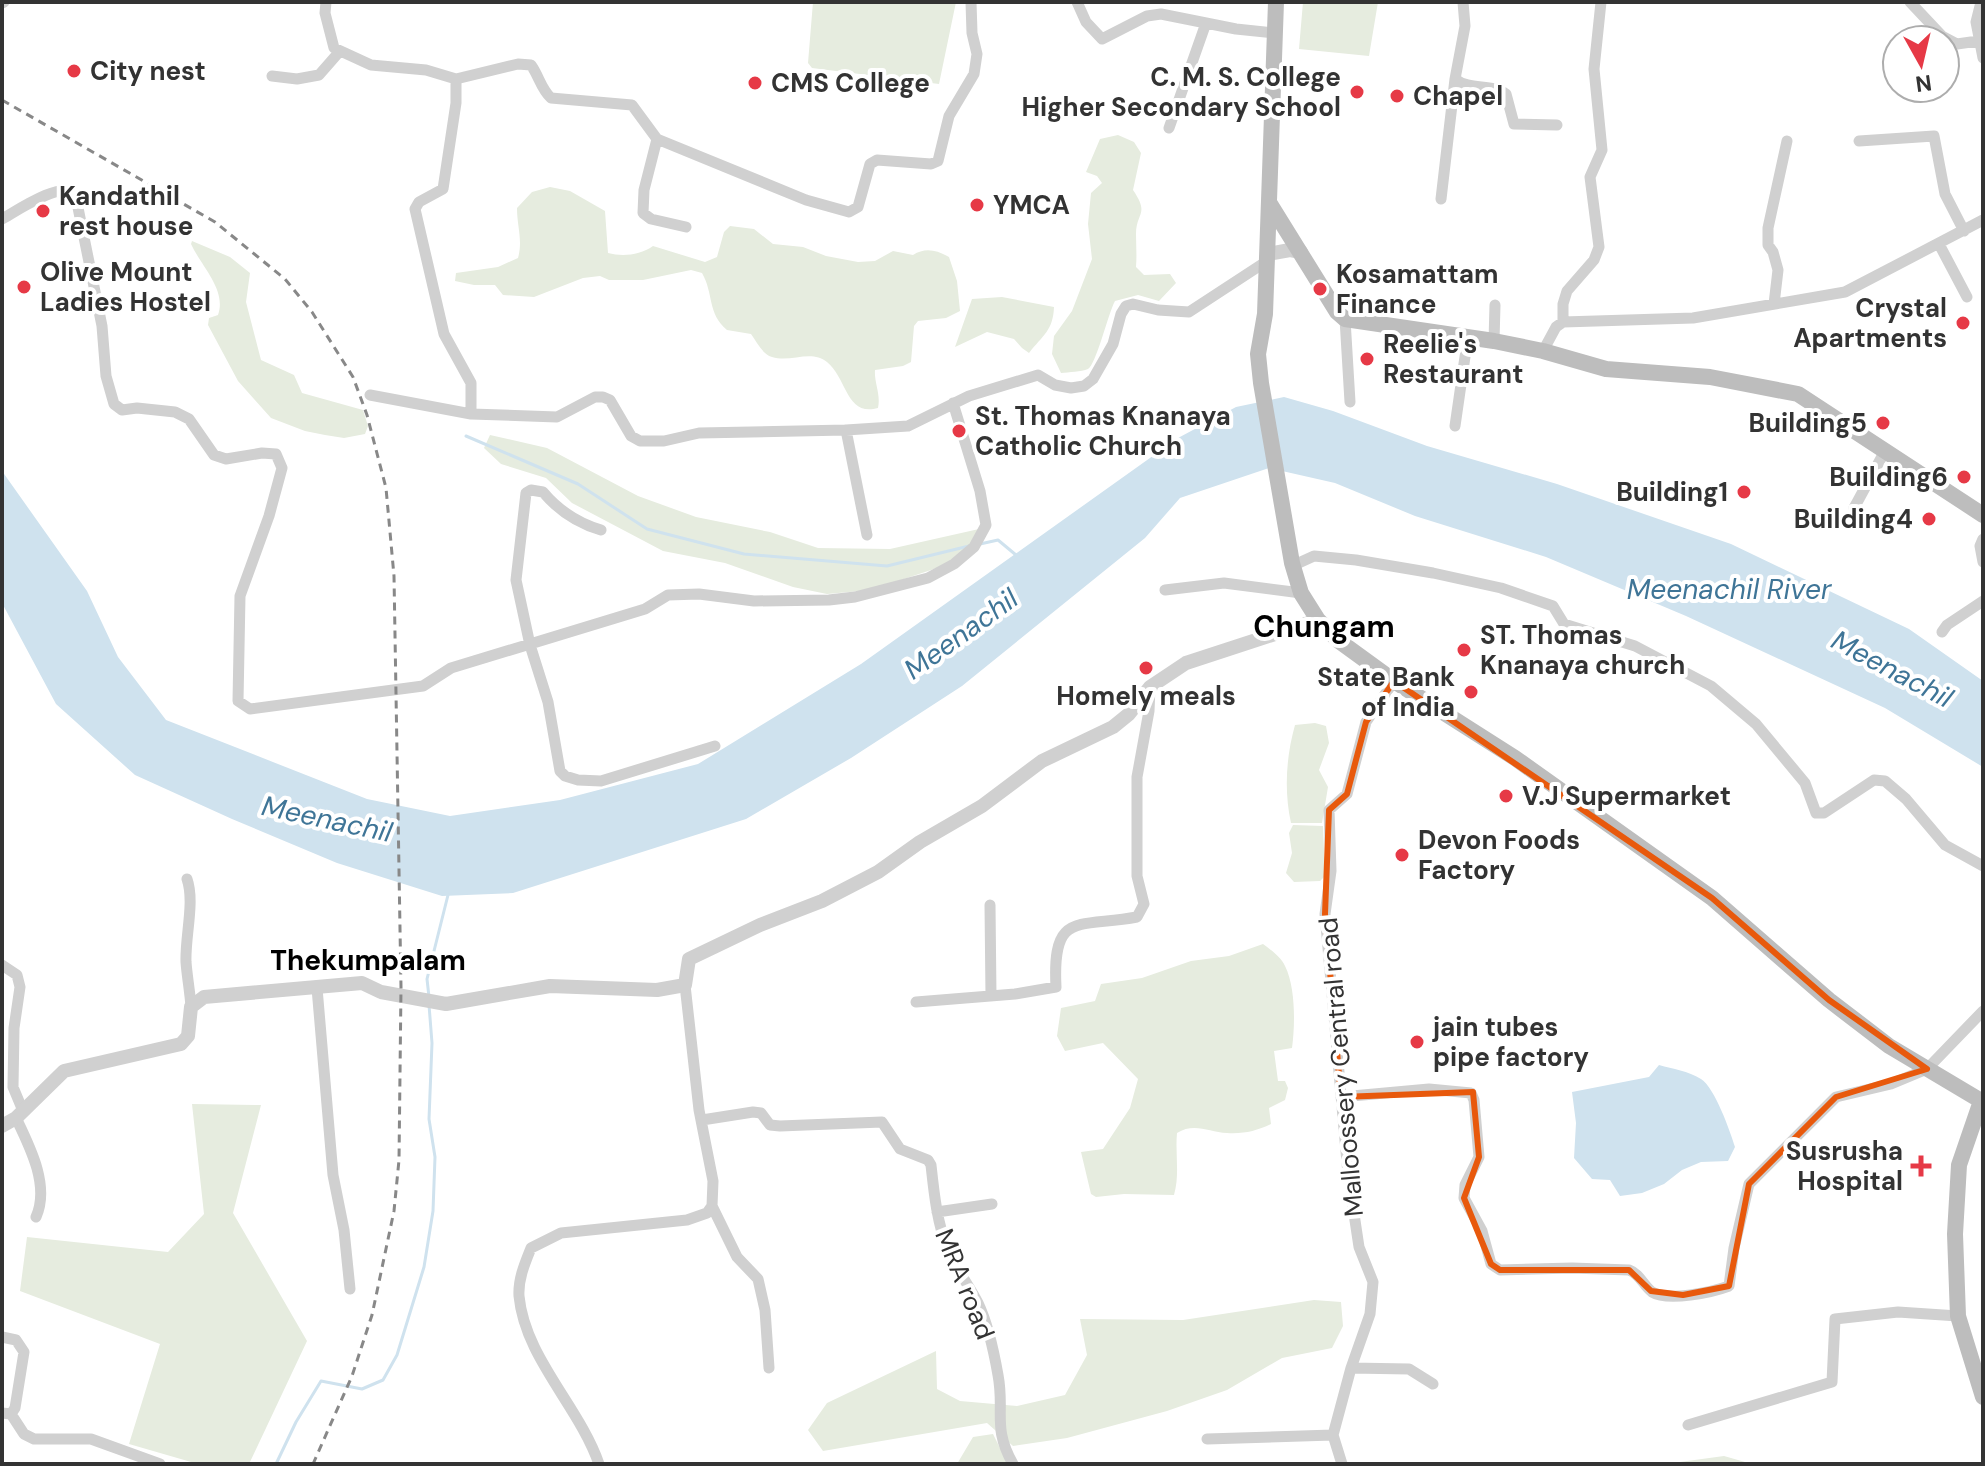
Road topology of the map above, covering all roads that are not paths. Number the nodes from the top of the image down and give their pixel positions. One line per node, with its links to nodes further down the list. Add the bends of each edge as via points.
1 (326, 2): 12 (street, via 334,48)
2 (971, 2): 19 (street, via 974,74 949,116 938,161 870,164 858,207 849,212 806,200)
3 (1077, 2): 9 (street, via 1102,39 1147,16)
4 (1276, 2): 10 (main road)
5 (1463, 2): 16 (street, via 1465,26)
6 (1601, 2): 35 (street, via 1594,69 1602,150 1590,177 1599,247 1567,291)
7 (1910, 2): 11 (street, via 1942,36 1957,44)
8 (1981, 2): 11 (street)
9 (1206, 23): 10 (street); 18 (street)
10 (1275, 33): 23 (main road)
11 (1978, 41): 13 (street)
12 (340, 51): 14 (street, via 313,78); 15 (street, via 371,65 426,70)
13 (1983, 58)
14 (272, 76)
15 (456, 79): 19 (street, via 531,65 551,98 632,105); 42 (street, via 443,189 415,209 444,334 471,383)
16 (1455, 79): 17 (street, via 1501,90 1514,124); 22 (street)
17 (1557, 125)
18 (1169, 128)
19 (657, 139): 26 (street, via 643,213)
20 (1787, 141): 32 (street, via 1768,228 1778,270)
21 (1859, 141): 27 (street, via 1934,136 1945,194)
22 (1441, 199)
23 (1270, 204): 29 (main road); 30 (main road)
24 (2, 219): 58 (street, via 42,197 72,189 114,404 122,410 175,412 189,419 214,455 226,459 276,454 282,468 240,596 238,701 250,709 423,686 451,668)
25 (1983, 220): 27 (street)
26 (686, 227)
27 (1964, 231): 28 (street)
28 (1939, 244): 31 (street); 32 (street, via 1845,292)
29 (1301, 252): 30 (street); 34 (main road)
30 (1268, 258): 41 (street, via 1189,312 1126,306 1113,344 1084,386 1055,385 1038,375); 52 (main road, via 1258,354)
31 (1967, 297)
32 (1774, 304): 35 (street, via 1693,318)
33 (1495, 305): 37 (street)
34 (1345, 319): 36 (main road); 40 (street)
35 (1563, 322): 38 (street)
36 (1468, 336): 37 (main road); 43 (street)
37 (1494, 341): 38 (main road)
38 (1543, 351): 45 (main road, via 1606,369 1710,377 1798,394)
39 (370, 395): 42 (street)
40 (1350, 402)
41 (953, 403): 44 (street, via 908,426); 58 (street, via 986,525 974,547 954,564 928,578 829,600 668,595 645,609)
42 (471, 414): 44 (street, via 557,417 603,397 640,441 699,433)
43 (1455, 426)
44 (846, 430): 49 (street)
45 (1885, 451): 46 (street); 47 (main road)
46 (1854, 508)
47 (1983, 515)
48 (601, 530): 58 (street, via 582,525 543,492 526,493 516,580)
49 (867, 535)
50 (1983, 539): 51 (street)
51 (1983, 562)
52 (1292, 565): 54 (main road); 62 (street, via 1314,556 1356,560 1487,585 1553,606 1564,624 1635,646 1711,686 1756,724 1805,783 1816,813 1874,780 1885,781 1945,845)
53 (1165, 590): 54 (street, via 1224,583)
54 (1301, 593): 56 (main road)
55 (1983, 601): 57 (street)
56 (1318, 620): 59 (main road); 60 (street, via 1186,663)
57 (1942, 632)
58 (530, 645): 61 (street, via 565,776 601,781)
59 (1394, 681): 72 (main road, via 1515,758 1712,898 1829,1000); 73 (street, Malloossery Central road, via 1366,722 1347,794 1329,810 1331,871 1325,914)
60 (1150, 687): 66 (street, via 1113,727 1042,761 878,872 689,959); 68 (street, via 1136,801 1142,911 1137,917 1068,928 1056,955 1056,987)
61 (715, 746)
62 (1983, 866)
63 (187, 879): 70 (street, via 192,892 186,962)
64 (990, 905): 68 (street)
65 (2, 965): 75 (street, via 17,975 20,987)
66 (685, 985): 67 (street, via 657,990 550,986 463,1002 430,1002 362,983); 76 (street)
67 (317, 988): 70 (street, via 204,997); 81 (street, via 333,1175)
68 (991, 996): 69 (street)
69 (916, 1002)
70 (191, 1007): 75 (street, via 188,1036 181,1044 64,1071)
71 (1983, 1011): 72 (street)
72 (1927, 1069): 73 (street, via 1836,1097 1749,1184 1729,1286 1683,1295 1651,1291 1629,1270 1500,1270 1491,1264 1482,1231 1464,1198 1479,1157 1471,1093 1429,1089); 74 (main road)
73 (1346, 1096): 85 (street, Malloossery Central road, via 1348,1174 1359,1247 1373,1282 1370,1314)
74 (1982, 1101): 82 (main road, via 1959,1165)
75 (13, 1118): 80 (street, via 40,1180 42,1203)
76 (702, 1120): 78 (street); 79 (street, MRA road, via 753,1112 780,1126 882,1122 900,1149 928,1160)
77 (992, 1204): 79 (street)
78 (712, 1206): 84 (street, via 737,1257 758,1279); 93 (street, via 687,1220 561,1233 531,1248 519,1295 533,1347 583,1425)
79 (937, 1212): 94 (street, MRA road, via 947,1247 985,1320 998,1375 999,1430)
80 (36, 1217)
81 (350, 1289)
82 (1958, 1316): 87 (main road); 89 (street, via 1898,1312 1835,1319 1832,1382)
83 (2, 1337): 88 (street, via 16,1340 24,1352 15,1408)
84 (769, 1368)
85 (1351, 1368): 86 (street, via 1409,1369); 90 (street, Malloossery Central road)
86 (1433, 1384)
87 (1983, 1397)
88 (7, 1413): 92 (street, via 34,1439 91,1439)
89 (1688, 1425)
90 (1333, 1435): 91 (street); 95 (street)
91 (1207, 1439)
92 (160, 1464)
93 (599, 1464)
94 (1013, 1464)
95 (1342, 1464)

